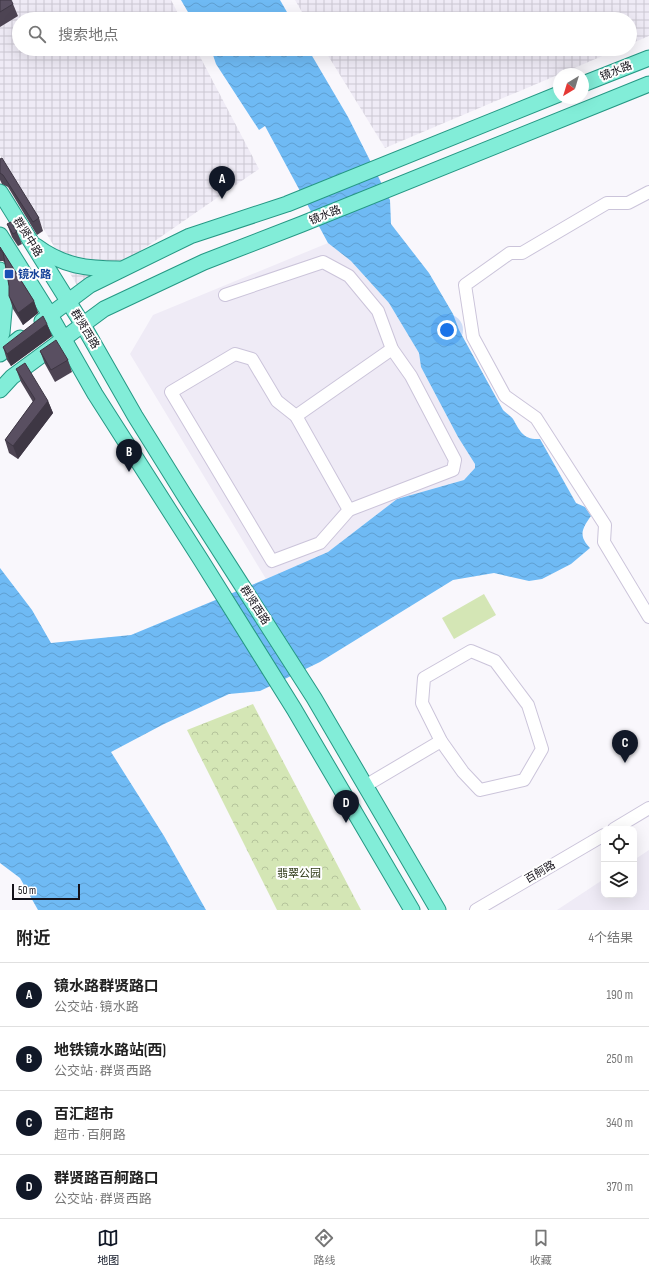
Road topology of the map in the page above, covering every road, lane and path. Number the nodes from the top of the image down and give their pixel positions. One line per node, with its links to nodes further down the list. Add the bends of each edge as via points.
1 (649, 58): 2 (main road, 镜水路)
2 (589, 82)
3 (649, 84): 14 (main road, 镜水路, via 204,262 104,309)
4 (553, 96): 9 (main road, via 287,204 190,236)
5 (0, 192): 8 (main road, 群贤中路)
6 (649, 192): 22 (street, via 628,203 607,203 522,253 510,253 464,285 472,337 505,396 536,418 604,525 604,542)
7 (0, 235): 13 (main road, 群贤中路)
8 (31, 242): 9 (main road, via 47,254 73,266); 12 (main road, 群贤中路)
9 (124, 268): 12 (main road, via 90,285)
10 (0, 270): 15 (main road, via 5,300)
11 (225, 294): 17 (street, via 323,262 349,276 378,311)
12 (68, 302): 13 (main road); 14 (main road, 群贤西路)
13 (50, 315): 16 (main road, 群贤西路); 18 (main road)
14 (83, 325): 16 (main road, 镜水路); 24 (main road, 群贤西路, via 135,416 314,698)
15 (0, 338)
16 (63, 339): 19 (main road, 镜水路, via 12,377); 28 (main road, 群贤西路, via 294,709)
17 (392, 349): 20 (street); 21 (street, via 411,376 456,460 453,470)
18 (0, 354)
19 (0, 390)
20 (296, 416): 21 (street); 21 (street, via 277,401 252,359 235,354 171,392 272,561 320,543)
21 (349, 510)
22 (649, 618)
23 (441, 741): 23 (street, via 422,703 424,678 472,651 495,661 528,705 542,749 524,780 480,790 462,772); 24 (street)
24 (365, 786): 29 (main road, 群贤西路)
25 (649, 808): 26 (street)
26 (619, 826)
27 (601, 837): 30 (street, 百舸路)
28 (412, 910)
29 (438, 910)
30 (476, 910)

